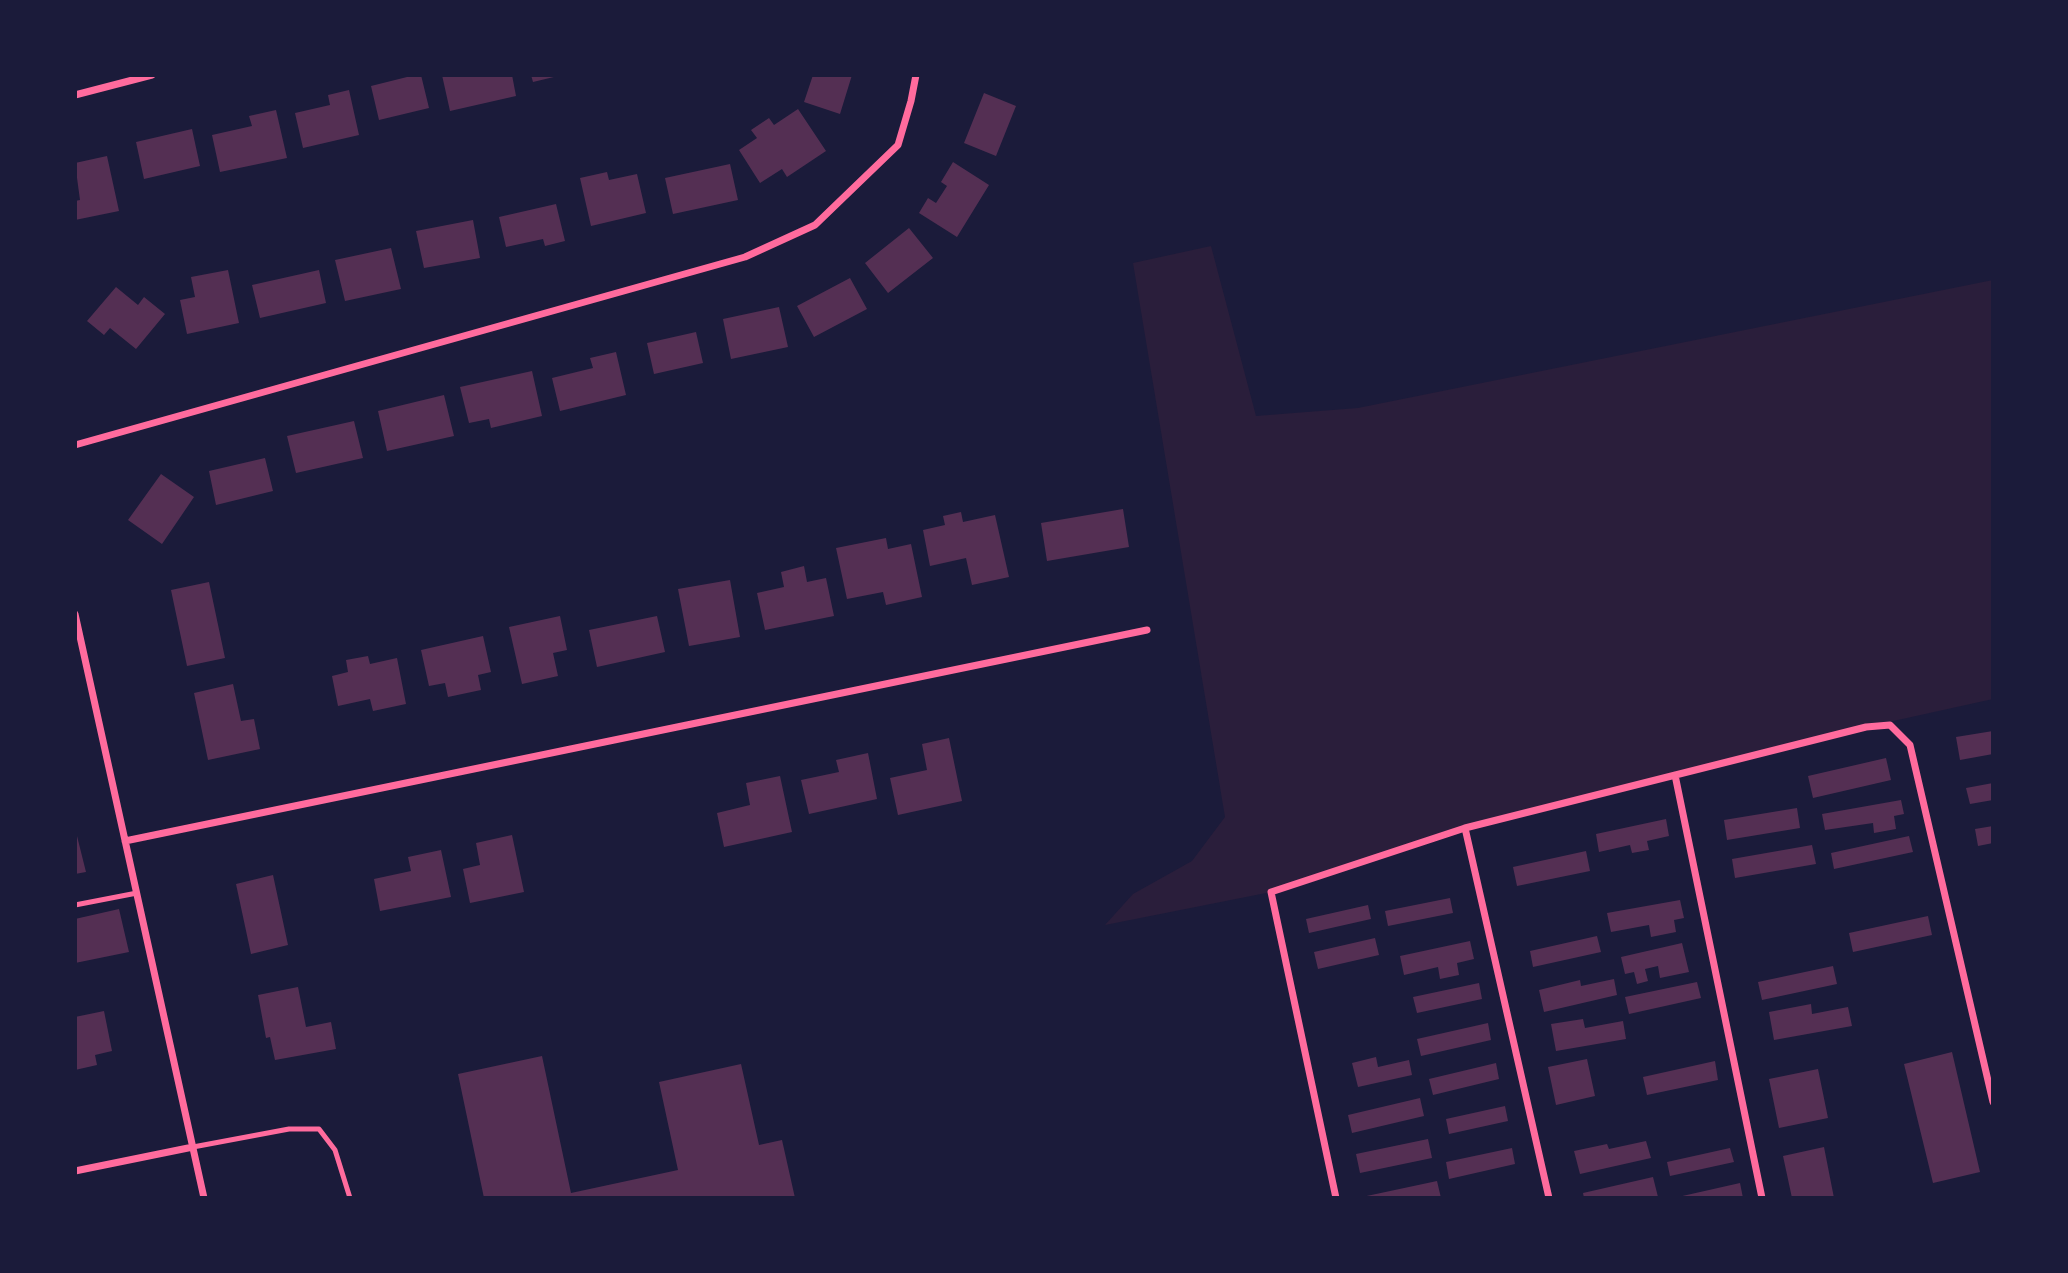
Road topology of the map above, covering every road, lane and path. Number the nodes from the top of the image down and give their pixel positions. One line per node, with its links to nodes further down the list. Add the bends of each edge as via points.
1 (152, 75): 3 (street)
2 (916, 75): 4 (street, via 898,145 815,225 745,257)
3 (75, 95)
4 (75, 445)
5 (75, 614): 9 (street)
6 (1147, 630): 9 (street)
7 (1675, 775): 8 (street); 12 (street, via 1866,727 1890,725 1910,745); 19 (street)
8 (1465, 828): 17 (street, via 1271,892); 18 (street)
9 (125, 841): 10 (street)
10 (137, 893): 11 (lane); 13 (street)
11 (75, 905)
12 (1993, 1102)
13 (193, 1147): 14 (street); 15 (street); 16 (lane, via 289,1129 319,1129 335,1150)
14 (75, 1171)
15 (204, 1198)
16 (350, 1198)
17 (1336, 1198)
18 (1549, 1198)
19 (1762, 1198)

